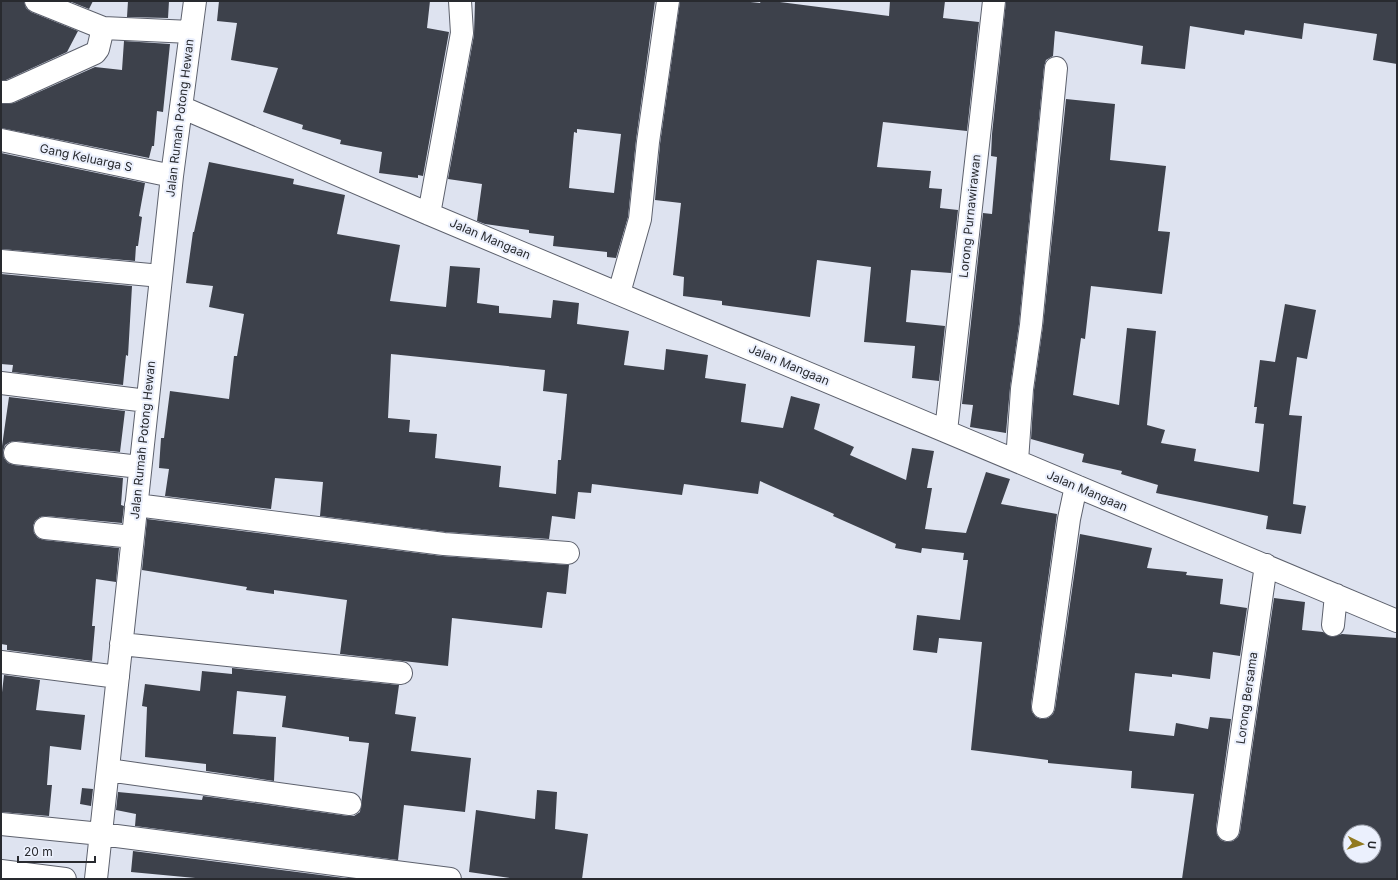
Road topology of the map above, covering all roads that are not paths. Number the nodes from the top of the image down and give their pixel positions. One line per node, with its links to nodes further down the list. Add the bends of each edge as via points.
1 (36, 1): 6 (street)
2 (195, 1): 7 (street, Jalan Rumah Potong Hewan)
3 (460, 1): 13 (street, via 462,33)
4 (668, 1): 16 (street, via 640,220)
5 (994, 1): 19 (street, Lorong Purnawirawan)
6 (103, 28): 7 (street); 9 (street, via 95,53 9,92)
7 (191, 32): 10 (street, Jalan Rumah Potong Hewan)
8 (1056, 68): 21 (street, via 1031,325 1022,389)
9 (1, 92)
10 (181, 107): 12 (street, Jalan Rumah Potong Hewan); 13 (street, Jalan Mangaan)
11 (1, 140): 12 (street, Gang Keluarga S)
12 (172, 176): 15 (street, Jalan Rumah Potong Hewan)
13 (429, 214): 16 (street, Jalan Mangaan)
14 (1, 261): 15 (street)
15 (161, 276): 18 (street, Jalan Rumah Potong Hewan)
16 (618, 293): 19 (street, Jalan Mangaan)
17 (1, 383): 18 (street)
18 (147, 401): 22 (street, Jalan Rumah Potong Hewan)
19 (946, 431): 21 (street, Jalan Mangaan)
20 (15, 454): 22 (street)
21 (1017, 461): 23 (street, Jalan Mangaan)
22 (140, 467): 24 (street, Jalan Rumah Potong Hewan)
23 (1076, 486): 28 (street, Jalan Mangaan); 36 (street, via 1069,519)
24 (136, 504): 26 (street, Jalan Rumah Potong Hewan); 27 (street, via 444,544)
25 (45, 528): 26 (street)
26 (133, 537): 32 (street, Jalan Rumah Potong Hewan)
27 (568, 553)
28 (1266, 565): 29 (street, Jalan Mangaan); 40 (street, Lorong Bersama)
29 (1336, 595): 30 (street, Jalan Mangaan); 31 (street)
30 (1397, 621)
31 (1332, 625)
32 (121, 644): 34 (street); 35 (street, Jalan Rumah Potong Hewan)
33 (1, 662): 35 (street)
34 (401, 673)
35 (118, 677): 37 (street, Jalan Rumah Potong Hewan)
36 (1043, 708)
37 (108, 770): 38 (street); 41 (street, Jalan Rumah Potong Hewan)
38 (350, 804)
39 (1, 824): 41 (street)
40 (1228, 830)
41 (101, 834): 44 (street, Jalan Rumah Potong Hewan); 45 (street)
42 (1, 872): 43 (street)
43 (65, 879)
44 (96, 879)
45 (450, 879)

